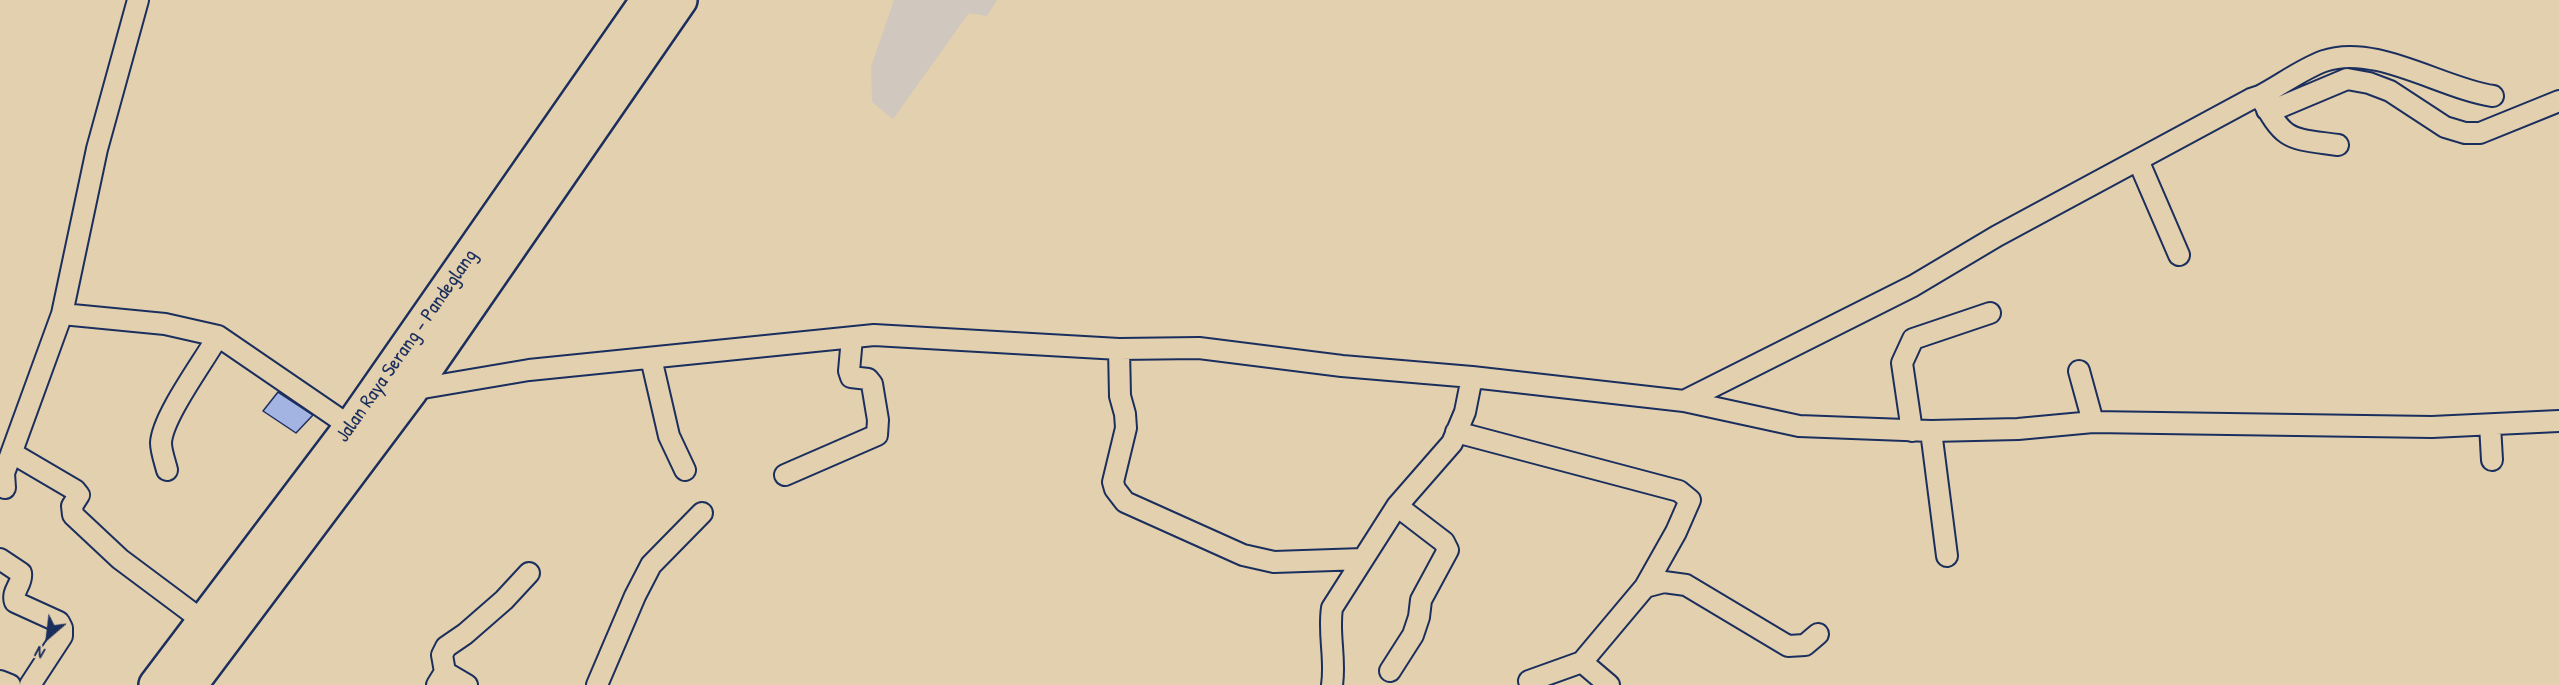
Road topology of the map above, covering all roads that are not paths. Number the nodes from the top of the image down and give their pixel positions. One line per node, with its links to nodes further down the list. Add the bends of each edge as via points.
1 (138, 0): 11 (street, via 97,149)
2 (648, 0): 24 (highway, Jalan Raya Serang - Pandeglang)
3 (680, 0): 18 (highway, Jalan Raya Serang - Pandeglang)
4 (2493, 96): 6 (street, via 2397,65 2340,58 2314,66)
5 (2559, 101): 6 (street, via 2480,133 2445,127 2390,91 2347,79 2324,90)
6 (2264, 105): 7 (street, via 2281,131 2294,138); 8 (street, via 2223,112)
7 (2338, 145)
8 (2142, 169): 9 (street); 19 (street, via 1997,236 1913,286)
9 (2179, 255)
10 (1990, 313): 25 (street, via 1913,339 1902,363)
11 (62, 314): 12 (street, via 165,324); 26 (street)
12 (218, 336): 24 (street); 28 (street, via 164,430 161,444)
13 (852, 338): 14 (street); 15 (street, via 906,336); 30 (street, via 849,371 851,376 868,379 872,384 878,435)
14 (651, 358): 18 (street, via 529,370); 29 (street, via 669,436)
15 (1119, 358): 17 (street, via 1199,348); 36 (street, via 1126,428 1113,482 1125,502 1242,555 1274,562)
16 (2079, 371): 22 (street)
17 (1472, 377): 19 (street); 21 (street)
18 (411, 390): 49 (highway, Jalan Raya Serang - Pandeglang)
19 (1684, 401): 25 (street, via 1799,426)
20 (2559, 421): 23 (street)
21 (1461, 422): 32 (street, via 1436,464); 38 (street, via 1679,491 1690,500)
22 (2093, 422): 23 (street); 25 (street, via 2018,429)
23 (2490, 425): 27 (street)
24 (351, 427): 39 (highway, Jalan Raya Serang - Pandeglang)
25 (1922, 431): 34 (street)
26 (12, 453): 31 (street, via 4,473); 39 (street, via 75,490 79,495 72,506 73,515 120,559)
27 (2492, 460)
28 (167, 470)
29 (685, 470)
30 (785, 474)
31 (5, 488)
32 (1397, 506): 36 (street); 42 (street, via 1444,542 1448,550 1421,600 1413,635)
33 (702, 513): 51 (street, via 651,565)
34 (1947, 556)
35 (0, 559): 47 (street, via 21,573 15,602 59,622 62,628 62,636)
36 (1363, 559): 52 (street, via 1332,608)
37 (529, 573): 43 (street, via 504,600 446,647)
38 (1645, 587): 40 (street, via 1664,582 1686,585 1788,646 1805,645); 41 (street)
39 (203, 621): 48 (highway, Jalan Raya Serang - Pandeglang)
40 (1818, 634)
41 (1582, 662): 45 (street); 53 (street)
42 (1390, 671)
43 (441, 679): 50 (street)
44 (0, 681): 46 (street)
45 (1529, 681)
46 (10, 685)
47 (30, 685)
48 (156, 685)
49 (190, 685)
50 (467, 685)
51 (597, 685)
52 (1332, 685)
53 (1608, 685)

